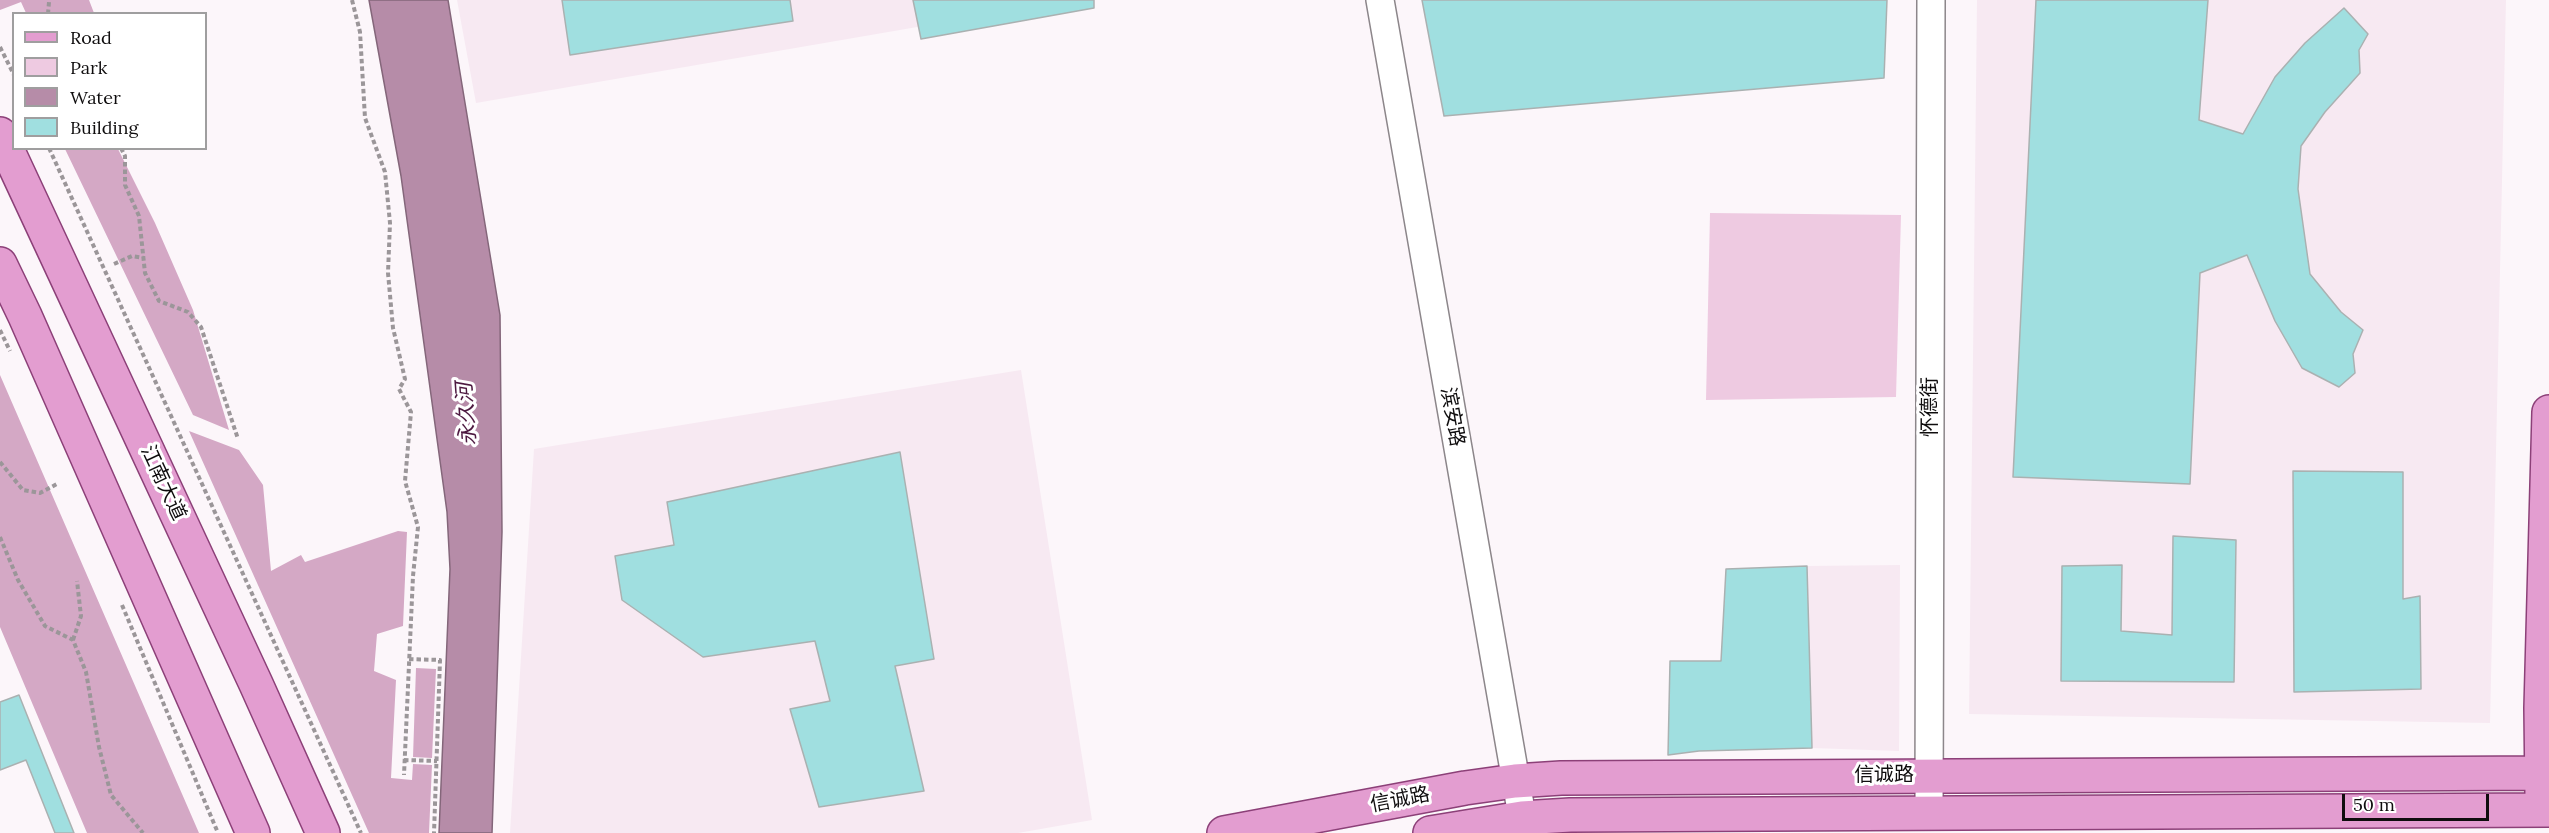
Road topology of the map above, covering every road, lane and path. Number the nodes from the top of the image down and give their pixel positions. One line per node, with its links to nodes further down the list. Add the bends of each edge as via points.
1 (352, 0): 24 (path, via 360,32 365,118 385,172 393,328 405,379 399,389 411,412 405,481 418,527)
2 (1380, 0): 30 (street, 滨安路)
3 (1931, 0): 29 (street, 怀德街)
4 (49, 2): 5 (path)
5 (48, 12)
6 (0, 47): 7 (path)
7 (12, 71)
8 (0, 134): 37 (main road, 江南大道)
9 (50, 150): 38 (path)
10 (122, 150): 11 (path, via 125,185 139,216)
11 (144, 258): 13 (path, via 132,256); 17 (path, via 145,273 159,301 188,312 201,327)
12 (0, 264): 36 (main road)
13 (114, 264)
14 (0, 330): 15 (path)
15 (14, 362)
16 (2549, 412): 27 (main road, via 2541,708)
17 (238, 439)
18 (0, 462): 19 (path, via 23,490 40,493)
19 (57, 484)
20 (0, 537): 23 (path, via 18,580 45,626)
21 (77, 581): 23 (path, via 81,616)
22 (118, 596): 35 (path)
23 (73, 640): 34 (path, via 86,672 111,795)
24 (409, 659): 25 (path); 26 (path, via 440,660)
25 (404, 760): 26 (path); 28 (path)
26 (437, 761): 39 (path)
27 (2546, 773): 29 (main road, 信诚路); 32 (main road)
28 (404, 775)
29 (1929, 775): 30 (main road, 信诚路); 31 (street, 怀德街)
30 (1515, 781): 33 (street, 滨安路); 40 (main road, 信诚路)
31 (1929, 814): 32 (main road, 信诚路); 33 (main road, 信诚路, via 1570,815)
32 (2545, 818)
33 (1523, 825): 41 (main road, 信诚路)
34 (143, 833)
35 (218, 833)
36 (253, 833)
37 (323, 833)
38 (361, 833)
39 (434, 833)
40 (1224, 833)
41 (1430, 833)

